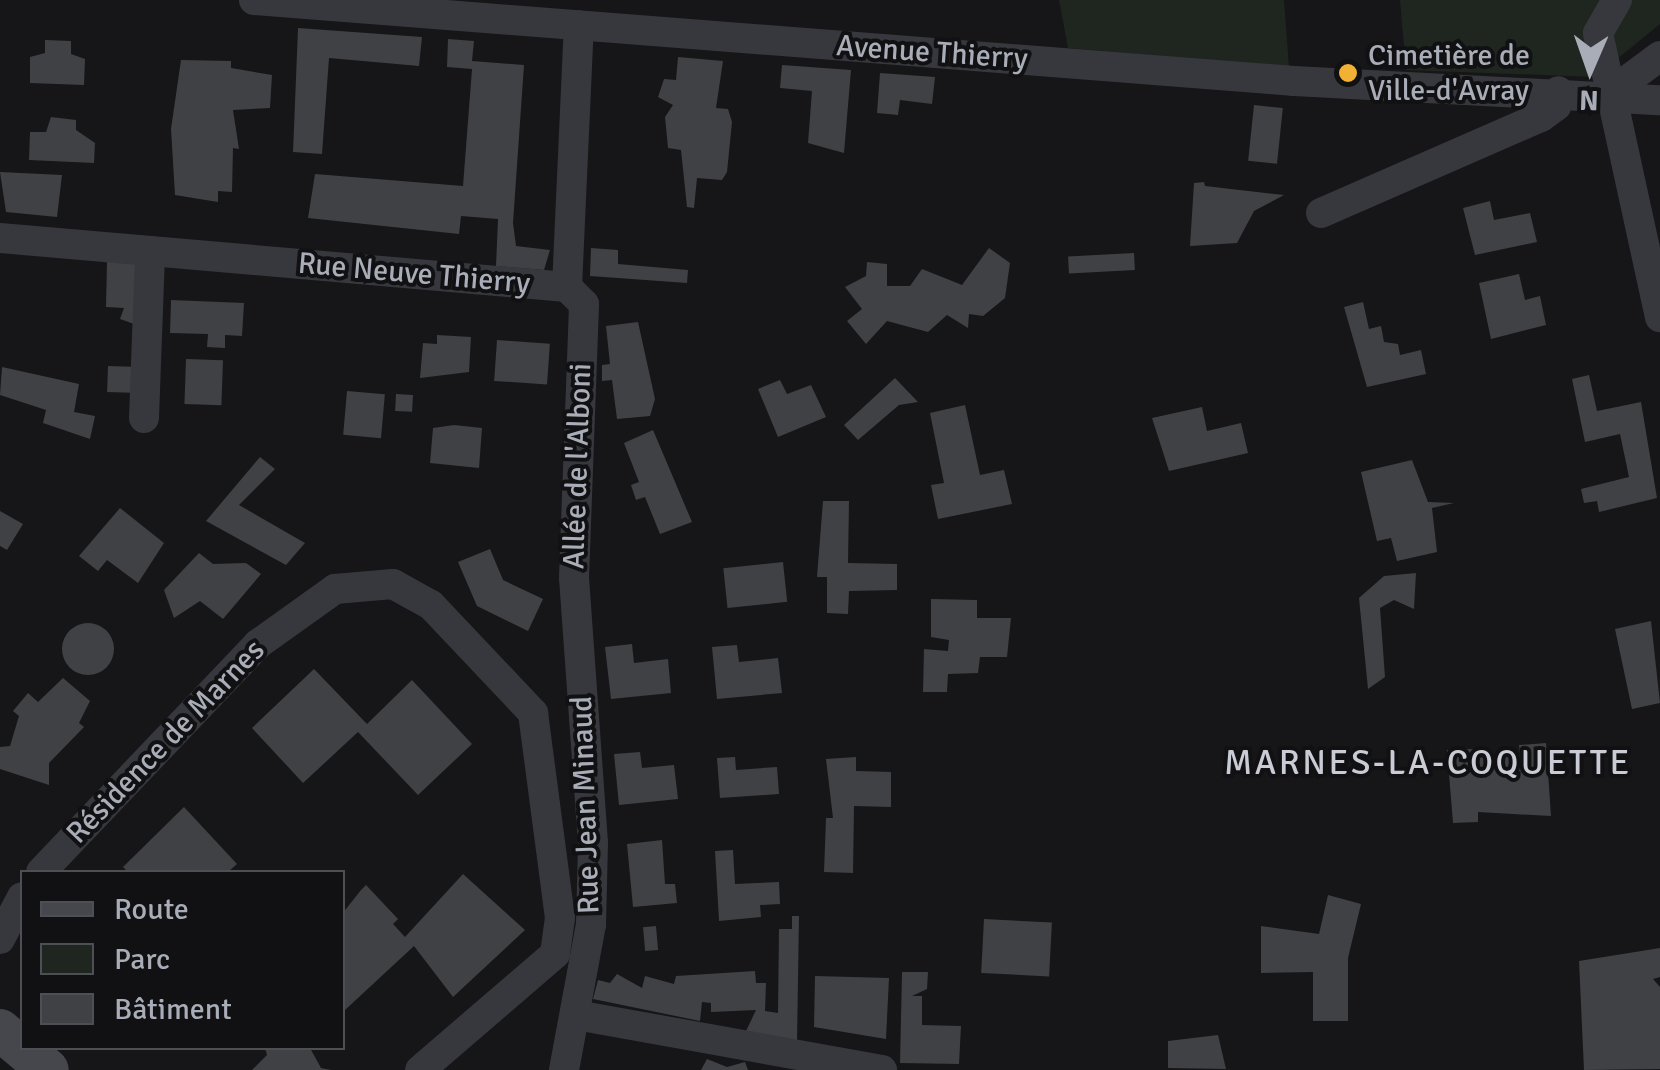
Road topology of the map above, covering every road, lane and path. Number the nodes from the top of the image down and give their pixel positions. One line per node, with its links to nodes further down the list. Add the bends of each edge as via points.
1 (254, 0): 3 (street, Avenue Thierry)
2 (1617, 0): 6 (street, via 1598,33)
3 (579, 25): 5 (street, Avenue Thierry, via 1294,81); 11 (street, Rue Neuve Thierry)
4 (1660, 56): 6 (street)
5 (1558, 91): 6 (street, Avenue Thierry); 8 (street, via 1556,106 1541,117)
6 (1610, 93): 7 (street, Avenue Thierry); 12 (street)
7 (1660, 100)
8 (1321, 213)
9 (0, 238): 10 (street, Rue Neuve Thierry)
10 (150, 251): 11 (street, Rue Neuve Thierry); 13 (street)
11 (567, 287): 14 (street, Allée de l'Alboni, via 584,304 574,578)
12 (1660, 317)
13 (144, 418)
14 (580, 653): 18 (street, Rue Jean Minaud, via 593,843)
15 (42, 870): 23 (street, Résidence de Marnes, via 258,644 335,588 392,584 431,606 533,713 560,918 554,954)
16 (20, 901): 17 (street)
17 (0, 939)
18 (576, 1015): 24 (street, Rue Jean Minaud); 25 (street)
19 (0, 1030): 20 (main road)
20 (20, 1047)
21 (24, 1050): 22 (main road)
22 (48, 1070)
23 (420, 1070)
24 (564, 1070)
25 (882, 1070)

